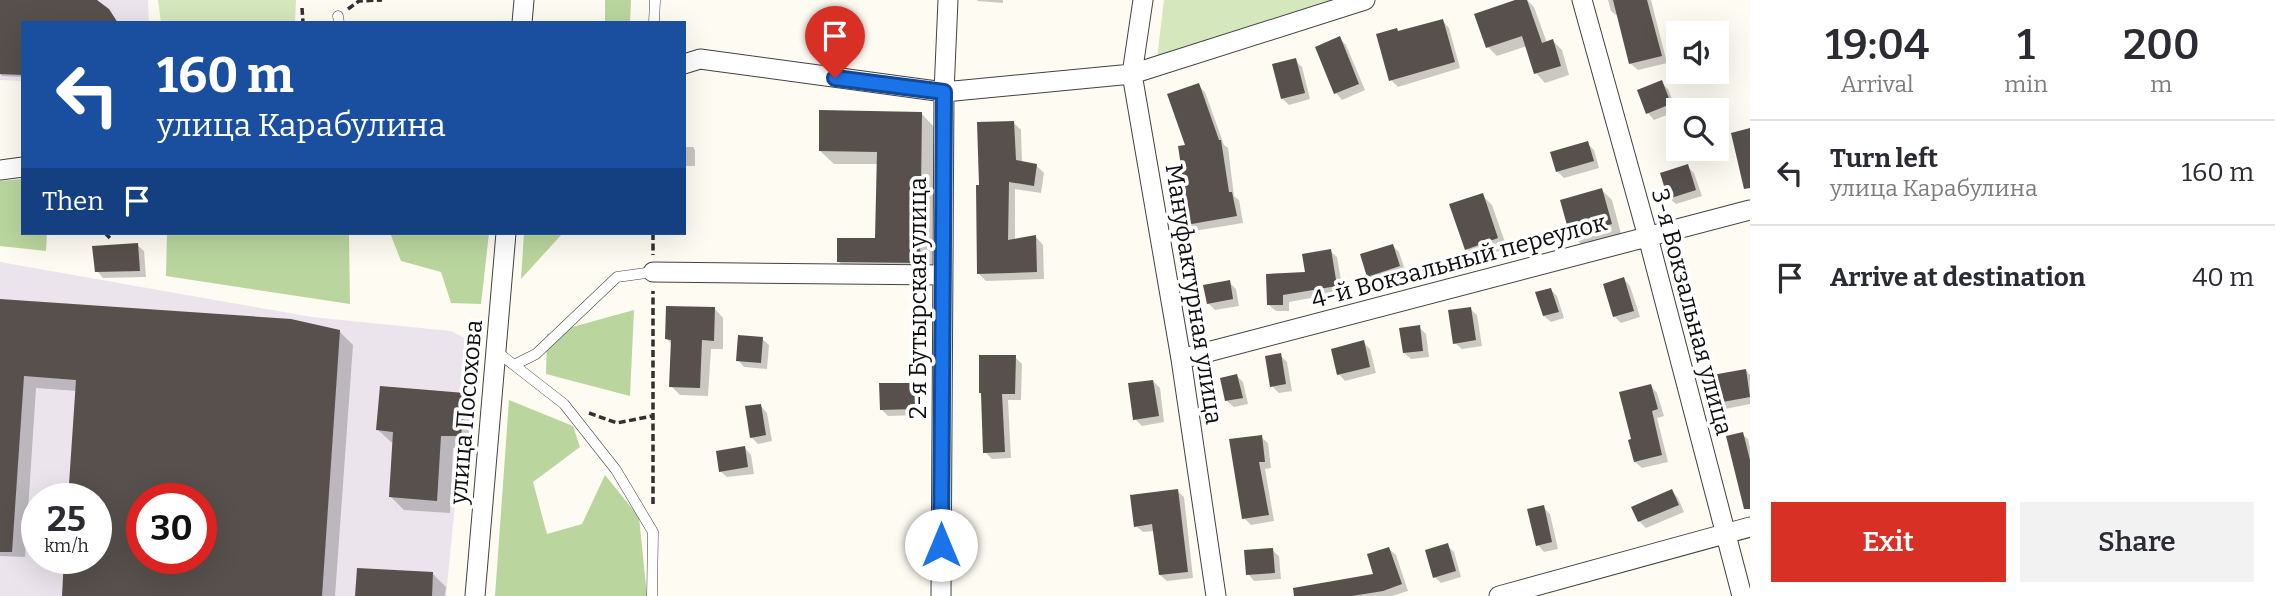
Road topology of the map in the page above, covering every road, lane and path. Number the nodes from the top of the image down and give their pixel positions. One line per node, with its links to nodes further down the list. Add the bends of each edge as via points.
1 (382, 0): 9 (path, via 359,1)
2 (524, 0): 11 (street)
3 (655, 0): 12 (lane)
4 (948, 0): 15 (street, 2-я Бутырская улица)
5 (1143, 0): 14 (street, Мануфактурная улица)
6 (1365, 0): 14 (street)
7 (1582, 0): 22 (street, 3-я Вокзальная улица)
8 (302, 8): 10 (path)
9 (338, 19)
10 (303, 21)
11 (522, 21)
12 (654, 21)
13 (686, 63): 15 (street, via 700,59)
14 (1132, 74): 15 (street); 27 (street, Мануфактурная улица)
15 (944, 92): 25 (street, 2-я Бутырская улица)
16 (21, 167): 17 (street)
17 (0, 170)
18 (1750, 210): 22 (street, 4-й Вокзальный переулок)
19 (107, 235): 23 (path)
20 (506, 235): 26 (street, улица Посохова)
21 (653, 235): 24 (path)
22 (1648, 237): 27 (street, 4-й Вокзальный переулок); 33 (street, 3-я Вокзальная улица)
23 (110, 239)
24 (653, 272): 25 (street); 28 (lane, via 618,277 537,354); 30 (path)
25 (942, 275): 36 (street, 2-я Бутырская улица)
26 (496, 351): 28 (lane); 34 (street, улица Посохова)
27 (1181, 359): 37 (street, Мануфактурная улица)
28 (514, 365): 29 (lane)
29 (564, 404): 30 (path, via 617,423); 32 (lane, via 616,470)
30 (652, 416): 32 (path)
31 (1750, 527): 33 (street)
32 (653, 532): 35 (lane)
33 (1726, 534): 38 (street); 39 (street, 3-я Вокзальная улица)
34 (475, 596)
35 (652, 596)
36 (941, 596)
37 (1216, 596)
38 (1499, 596)
39 (1742, 596)

